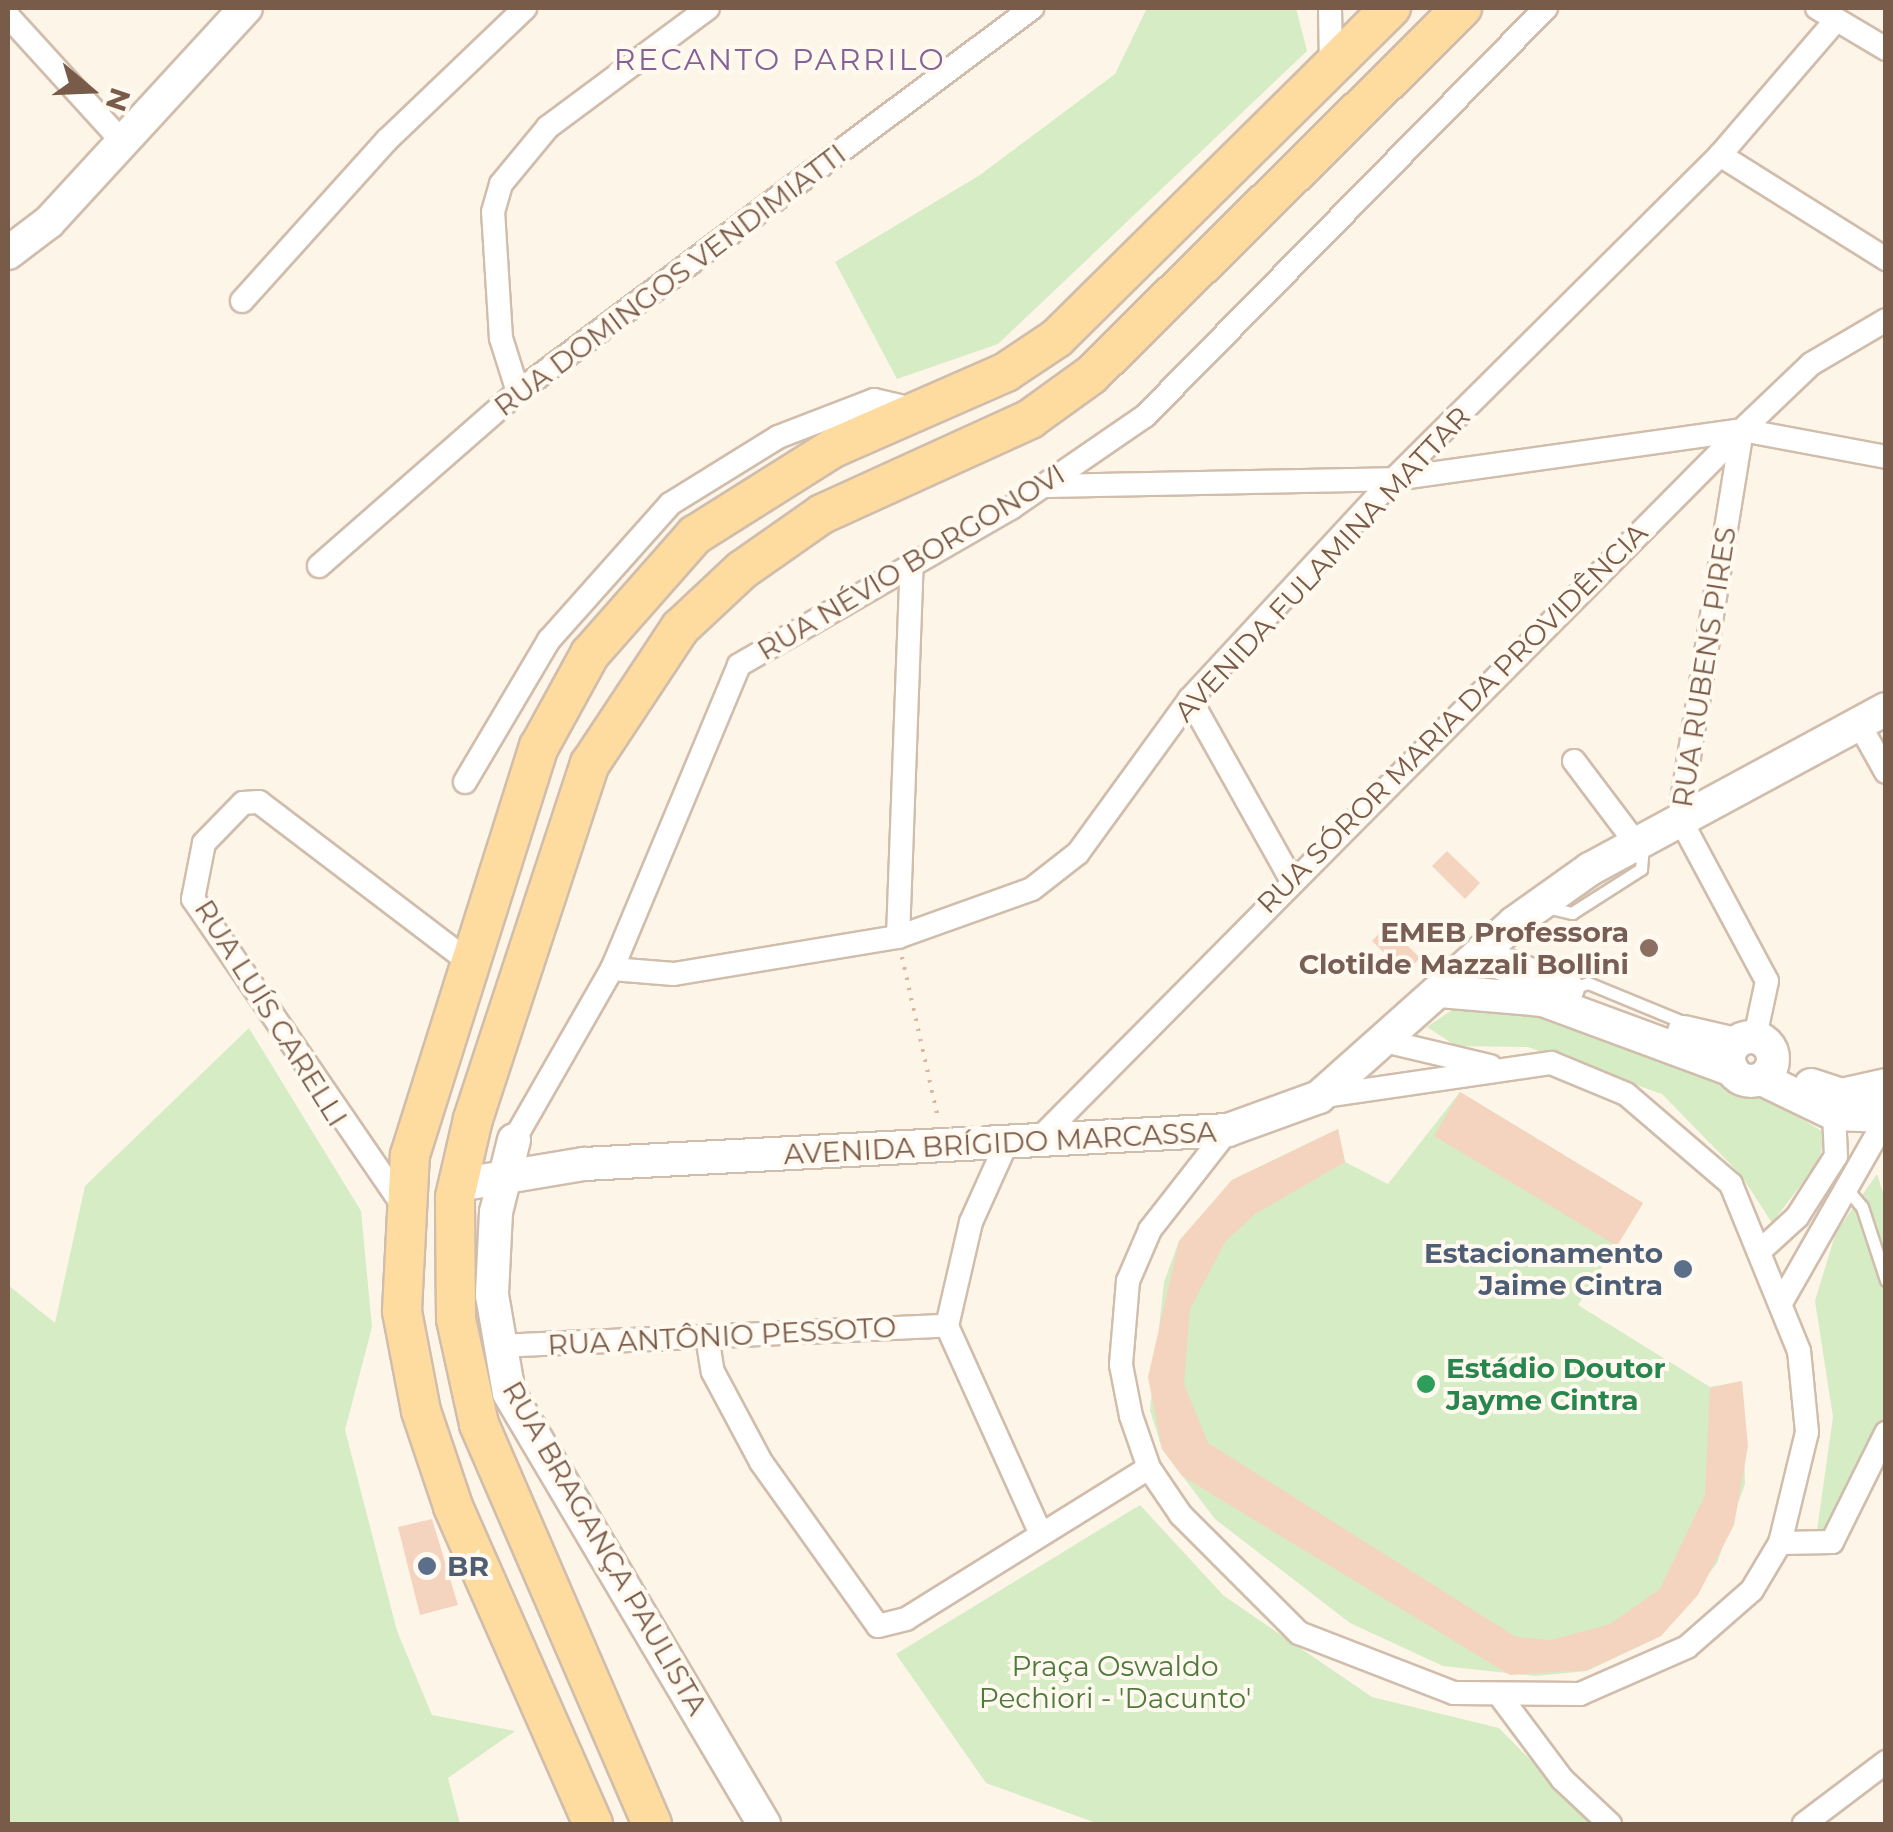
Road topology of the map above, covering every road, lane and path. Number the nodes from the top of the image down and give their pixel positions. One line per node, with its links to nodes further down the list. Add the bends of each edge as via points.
1 (246, 8): 13 (street)
2 (525, 8): 17 (street, via 386,140)
3 (708, 8): 19 (street, via 548,127 501,184 493,212 501,338)
4 (1032, 8): 19 (street, RUA DOMINGOS VENDIMIATTI)
5 (1330, 8): 12 (street)
6 (1391, 8): 12 (main road)
7 (1462, 8): 33 (main road, via 1091,375 1030,420 822,514 742,570 680,628 631,694)
8 (1546, 8): 24 (street, RUA NÉVIO BORGONOVI, via 1144,416)
9 (1827, 14): 11 (street); 14 (street, AVENIDA FULAMINA MATTAR)
10 (8, 16): 13 (street)
11 (1886, 49)
12 (1331, 67): 20 (main road, via 1056,338)
13 (121, 140): 15 (street)
14 (1720, 156): 16 (street); 23 (street, AVENIDA FULAMINA MATTAR)
15 (8, 253)
16 (1886, 258)
17 (242, 301)
18 (1886, 320): 21 (street, RUA SÓROR MARIA DA PROVIDÊNCIA, via 1812,364)
19 (518, 392): 26 (street, RUA DOMINGOS VENDIMIATTI)
20 (925, 411): 29 (main road, via 833,448 696,534 590,654); 32 (street, via 874,400 742,453 670,504 549,640)
21 (1742, 430): 22 (street); 23 (street); 34 (street, RUA RUBENS PIRES); 36 (street, RUA SÓROR MARIA DA PROVIDÊNCIA)
22 (1886, 457)
23 (1394, 479): 24 (street); 27 (street, AVENIDA FULAMINA MATTAR)
24 (1044, 486): 25 (street, RUA NÉVIO BORGONOVI)
25 (912, 560): 38 (street); 41 (street, RUA NÉVIO BORGONOVI, via 739,665)
26 (318, 566)
27 (1190, 699): 36 (street); 38 (street, AVENIDA FULAMINA MATTAR, via 1078,853 1032,889)
28 (1872, 716): 31 (street); 34 (street, AVENIDA BRÍGIDO MARCASSA)
29 (539, 748): 33 (main road, via 574,760); 40 (main road)
30 (1574, 761): 35 (street)
31 (1886, 772)
32 (465, 782)
33 (572, 804): 50 (main road)
34 (1679, 817): 35 (street, AVENIDA BRÍGIDO MARCASSA); 45 (street, RUA RUBENS PIRES, via 1768,981 1769,1001)
35 (1640, 839): 37 (street, AVENIDA BRÍGIDO MARCASSA)
36 (1290, 877): 53 (street, RUA SÓROR MARIA DA PROVIDÊNCIA)
37 (1526, 914): 39 (street, AVENIDA BRÍGIDO MARCASSA); 42 (street)
38 (898, 937): 41 (street, AVENIDA FULAMINA MATTAR, via 674,974); 54 (path)
39 (1479, 956): 42 (street); 43 (street, AVENIDA BRÍGIDO MARCASSA)
40 (470, 964): 59 (main road); 59 (street, RUA LUÍS CARELLI, via 259,802 242,804 204,844 194,900)
41 (612, 969): 52 (street, RUA NÉVIO BORGONOVI)
42 (1560, 986): 45 (street)
43 (1440, 991): 44 (street, AVENIDA BRÍGIDO MARCASSA); 45 (street, via 1544,1000)
44 (1389, 1042): 46 (street, via 1444,1061); 47 (street, AVENIDA BRÍGIDO MARCASSA)
45 (1751, 1059): 48 (street, via 1841,1095); 49 (street)
46 (1509, 1068): 47 (street); 60 (street, via 1551,1063 1626,1094 1731,1184)
47 (1319, 1097): 51 (street, AVENIDA BRÍGIDO MARCASSA)
48 (1885, 1102): 49 (street); 58 (street)
49 (1834, 1114): 60 (street, via 1836,1156 1797,1216)
50 (473, 1119): 52 (street, AVENIDA BRÍGIDO MARCASSA); 57 (main road)
51 (1228, 1130): 53 (street, AVENIDA BRÍGIDO MARCASSA); 69 (street, via 1150,1230 1128,1281 1121,1365)
52 (514, 1140): 55 (street, AVENIDA BRÍGIDO MARCASSA); 56 (street, RUA BRAGANÇA PAULISTA)
53 (1022, 1141): 54 (street, AVENIDA BRÍGIDO MARCASSA); 63 (street, RUA SÓROR MARIA DA PROVIDÊNCIA, via 970,1222)
54 (944, 1147): 55 (street, AVENIDA BRÍGIDO MARCASSA)
55 (584, 1164): 56 (street, AVENIDA BRÍGIDO MARCASSA)
56 (502, 1176): 57 (street, AVENIDA BRÍGIDO MARCASSA); 65 (street, RUA BRAGANÇA PAULISTA)
57 (458, 1185): 66 (main road, via 456,1319)
58 (1843, 1185): 61 (lane, via 1862,1207); 62 (street)
59 (402, 1204): 67 (main road, via 402,1311)
60 (1761, 1250): 62 (street)
61 (1886, 1280)
62 (1782, 1301): 71 (street, via 1808,1409)
63 (947, 1326): 64 (street, RUA ANTÔNIO PESSOTO); 70 (street)
64 (707, 1336): 65 (street, RUA ANTÔNIO PESSOTO); 70 (street, via 714,1372 761,1462 864,1616 893,1627)
65 (498, 1346): 76 (street, RUA BRAGANÇA PAULISTA, via 509,1393)
66 (475, 1410): 67 (main road); 75 (main road)
67 (425, 1424): 74 (main road)
68 (1882, 1439): 71 (street, via 1832,1542)
69 (1149, 1468): 70 (street); 72 (street, via 1227,1566 1299,1633 1348,1659)
70 (1039, 1530)
71 (1780, 1543): 72 (street, via 1752,1590 1657,1664 1580,1694)
72 (1503, 1700): 77 (street, via 1562,1780)
73 (1886, 1762): 78 (street)
74 (592, 1824)
75 (652, 1824)
76 (764, 1824)
77 (1610, 1824)
78 (1804, 1824)

